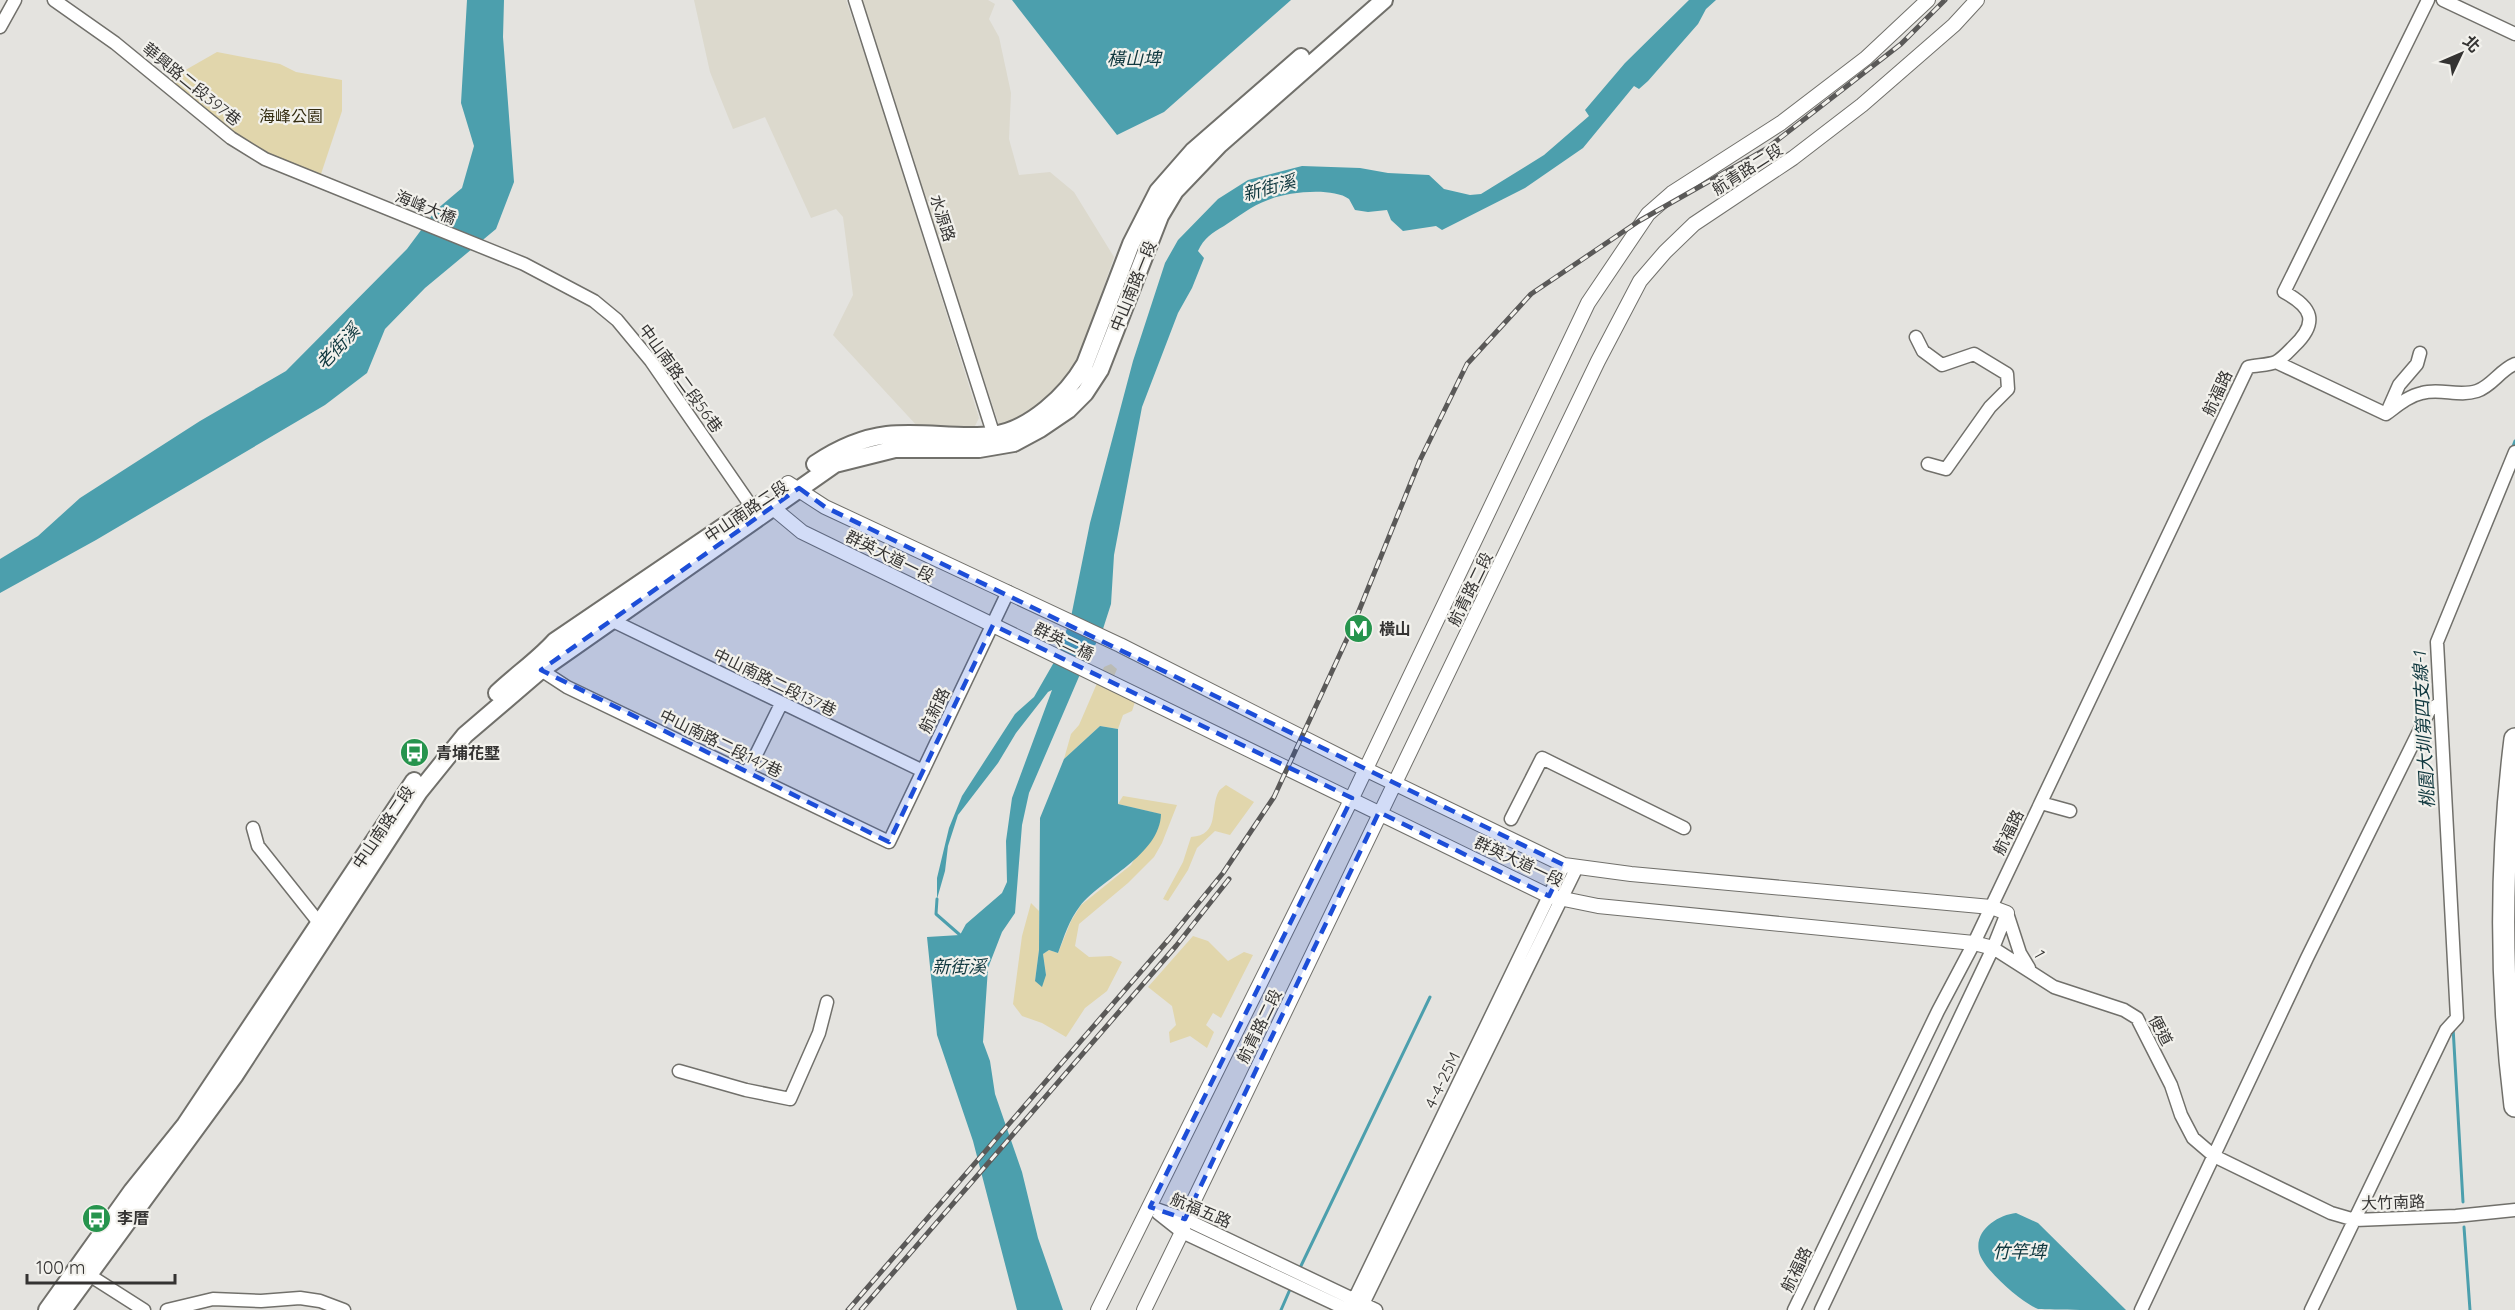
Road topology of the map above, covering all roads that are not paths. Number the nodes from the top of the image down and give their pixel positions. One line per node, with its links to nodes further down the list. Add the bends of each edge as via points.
1 (15, 0): 10 (street)
2 (54, 0): 12 (street, 華興路二段397巷, via 115,43 231,138 265,159)
3 (855, 0): 19 (street, 水源路)
4 (1367, 0): 19 (main road, 中山南路一段, via 1176,168 1144,216 1075,381 1046,410)
5 (1384, 0): 19 (main road, 中山南路一段, via 1218,145 1175,191 1160,216 1100,370 1085,393 1068,410 1014,443)
6 (1928, 0): 36 (street, 航青路二段, via 1866,58 1790,116 1671,193 1648,214 1588,303)
7 (1977, 0): 39 (street, 航青路二段, via 1862,105 1793,158 1694,224 1640,281)
8 (2428, 0): 16 (street, via 2284,292 2308,310 2310,322 2305,335)
9 (2443, 0): 11 (street)
10 (0, 27)
11 (2515, 34)
12 (316, 180): 13 (street, 海峰大橋)
13 (524, 264): 24 (street, 中山南路二段56巷, via 594,301 617,320)
14 (1916, 337): 22 (street, via 1923,351 1942,365 1974,354 2007,374 2007,389 1946,469)
15 (2420, 353): 18 (street, via 2417,364 2398,385)
16 (2276, 362): 18 (street); 41 (street, 航福路, via 2248,367)
17 (2515, 364): 18 (street, via 2480,390 2463,394 2421,393)
18 (2386, 414)
19 (996, 440): 21 (main road, 中山南路一段, via 979,449 895,448)
20 (2515, 452): 34 (street, via 2437,642)
21 (832, 459): 23 (main road, 中山南路二段)
22 (1928, 464)
23 (794, 485): 24 (main road, 中山南路二段); 25 (street, 群英大道一段, via 825,507)
24 (760, 508): 27 (main road, 中山南路二段); 28 (street, 群英大道一段); 52 (main road, 中山南路二段, via 555,641 458,728 406,791)
25 (1008, 592): 26 (street, 群英大道一段); 28 (street, 航新路)
26 (1027, 601): 30 (street, 群英二橋)
27 (613, 621): 31 (main road, 中山南路二段); 33 (street, 中山南路二段137巷)
28 (993, 625): 29 (street, 群英大道一段); 37 (street, 航新路)
29 (1010, 634): 32 (street, 群英二橋)
30 (1119, 645): 36 (street, 群英大道一段)
31 (541, 670): 38 (street, 中山南路二段147巷, via 567,687); 64 (main road, 中山南路二段, via 465,735 419,792 235,1075)
32 (1104, 679): 40 (street, 群英大道一段)
33 (781, 704): 37 (street, 中山南路二段137巷); 38 (street)
34 (2439, 704): 59 (street, via 2430,710 2420,730); 62 (street, via 2457,1018 2446,1030)
35 (2515, 739): 58 (highway, via 2503,884 2506,999)
36 (1365, 769): 39 (street, 群英大道一段); 40 (street, 航青路二段)
37 (923, 771): 47 (street, 航新路)
38 (747, 773): 47 (street, 中山南路二段147巷)
39 (1395, 783): 43 (street, 航青路二段); 48 (street, 群英大道一段)
40 (1352, 798): 43 (street, 群英大道一段); 60 (street, 航青路二段)
41 (2041, 803): 42 (street); 50 (street, 航福路)
42 (2070, 811)
43 (1379, 812): 49 (street, 群英大道一段); 63 (street, 航青路二段)
44 (1511, 819): 46 (street, via 1542,758)
45 (253, 828): 52 (street, via 258,846)
46 (1684, 828)
47 (889, 842)
48 (1571, 866): 49 (street, 4-4-25M); 50 (street, 群英大道一段)
49 (1555, 897): 53 (street, 群英大道一段, via 1598,906); 65 (street, 4-4-25M)
50 (1991, 907): 51 (street, 群英大道一段); 53 (street, 航福路)
51 (2007, 913): 54 (street); 55 (street, 1, via 2020,953)
52 (320, 924): 66 (main road, 中山南路二段, via 185,1125 132,1191)
53 (1974, 943): 54 (street, 群英大道一段); 74 (street, 航福路)
54 (1993, 948): 55 (street, 1); 75 (street)
55 (2031, 971): 59 (street, 便道, via 2054,987 2137,1018 2193,1138)
56 (826, 1002): 57 (street, via 819,1033 790,1099)
57 (679, 1071)
58 (2515, 1106)
59 (2214, 1156): 62 (street, 大竹南路, via 2331,1213); 76 (street)
60 (1150, 1207): 63 (street, 航福五路); 71 (street, 航青路二段)
61 (2515, 1210): 62 (street, 大竹南路)
62 (2355, 1220): 77 (street)
63 (1183, 1225): 65 (street, 航福五路); 65 (street, 航福五路, via 1298,1273); 72 (street, 航青路二段)
64 (89, 1275): 67 (main road, 中山南路二段); 68 (street)
65 (1355, 1307): 73 (street, 航福五路)
66 (47, 1310)
67 (63, 1310)
68 (144, 1310)
69 (167, 1310): 70 (street, via 213,1299 300,1298)
70 (344, 1310)
71 (1098, 1310)
72 (1144, 1310)
73 (1376, 1310)
74 (1794, 1310)
75 (1821, 1310)
76 (2140, 1310)
77 (2311, 1310)

